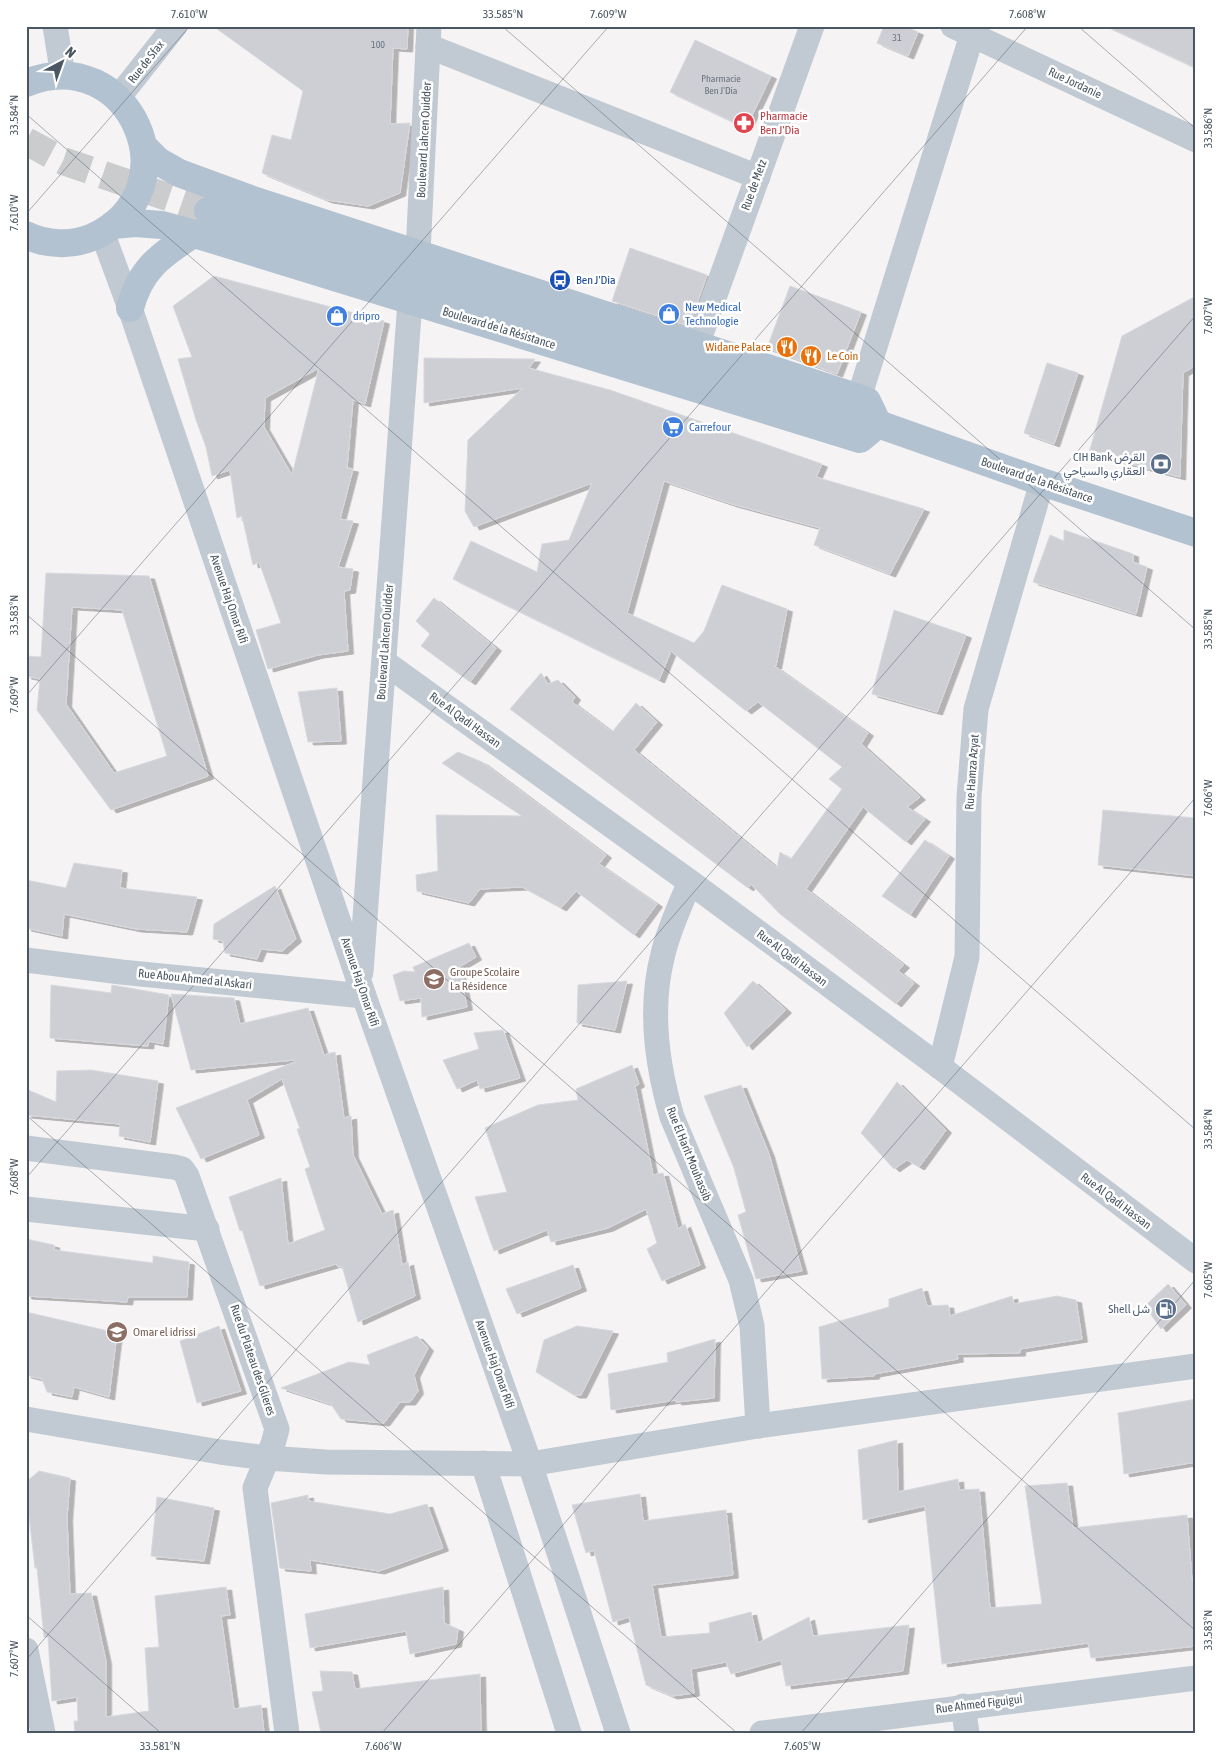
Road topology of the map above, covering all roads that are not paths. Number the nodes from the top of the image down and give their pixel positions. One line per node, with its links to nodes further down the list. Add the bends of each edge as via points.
1 (55, 26): 6 (street)
2 (175, 26): 8 (street, Rue de Sfax)
3 (812, 26): 11 (street, Rue de Metz)
4 (962, 30): 9 (street, Rue Jordanie); 19 (street)
5 (428, 36): 11 (street); 15 (street, Boulevard Lahcen Ouidder)
6 (62, 76): 7 (main road, via 48,76); 8 (main road, via 92,82)
7 (26, 83)
8 (118, 98): 10 (main road, via 136,122)
9 (1196, 140)
10 (143, 146): 13 (main road, via 144,171 137,195 123,216); 15 (main road, via 158,161 179,173)
11 (758, 177): 18 (street, Rue de Metz)
12 (201, 223): 13 (main road, Boulevard de la Résistance, via 162,226 135,223); 16 (main road, Boulevard de la Résistance); 17 (main road, via 156,260 135,291); 20 (main road)
13 (107, 229): 14 (main road, via 74,242 45,241); 17 (street, Avenue Haj Omar Rifi)
14 (26, 235)
15 (418, 253): 18 (main road)
16 (410, 301): 20 (main road, Boulevard de la Résistance, via 860,439); 23 (street, Boulevard Lahcen Ouidder)
17 (130, 308): 26 (street, Avenue Haj Omar Rifi)
18 (697, 344): 19 (main road)
19 (859, 398): 20 (main road, via 867,401)
20 (878, 424): 21 (main road, Boulevard de la Résistance)
21 (1042, 482): 22 (main road, Boulevard de la Résistance); 27 (street, Rue Hamza Azyat, via 976,709 969,797 967,957)
22 (1196, 533)
23 (384, 662): 24 (street, Rue Al Qadi Hassan); 26 (street, Boulevard Lahcen Ouidder)
24 (690, 882): 27 (street, Rue Al Qadi Hassan); 34 (street, Rue El Harit Mouhassib, via 667,941 658,977 656,1019 661,1070 672,1117 744,1289 754,1346)
25 (26, 960): 26 (street, Rue Abou Ahmed al Askari, via 121,972)
26 (362, 989): 37 (street, Avenue Haj Omar Rifi)
27 (940, 1067): 31 (street, Rue Al Qadi Hassan)
28 (26, 1148): 30 (street, Rue du Plateau des Glieres, via 182,1169 188,1176)
29 (26, 1209): 30 (street)
30 (207, 1229): 35 (street, Rue du Plateau des Glieres, via 277,1429)
31 (1196, 1261)
32 (1196, 1366): 34 (street)
33 (26, 1419): 35 (street)
34 (758, 1426): 37 (street)
35 (267, 1458): 36 (street, via 326,1462); 42 (street, Rue du Plateau des Glieres, via 255,1488)
36 (483, 1463): 37 (street); 43 (street)
37 (530, 1464): 44 (street, Avenue Haj Omar Rifi)
38 (26, 1650): 41 (street)
39 (1196, 1678): 40 (street, Rue Ahmed Figuigui)
40 (963, 1706): 45 (street, Rue Ahmed Figuigui); 46 (street)
41 (43, 1733)
42 (286, 1733)
43 (569, 1733)
44 (618, 1733)
45 (762, 1733)
46 (967, 1733)

